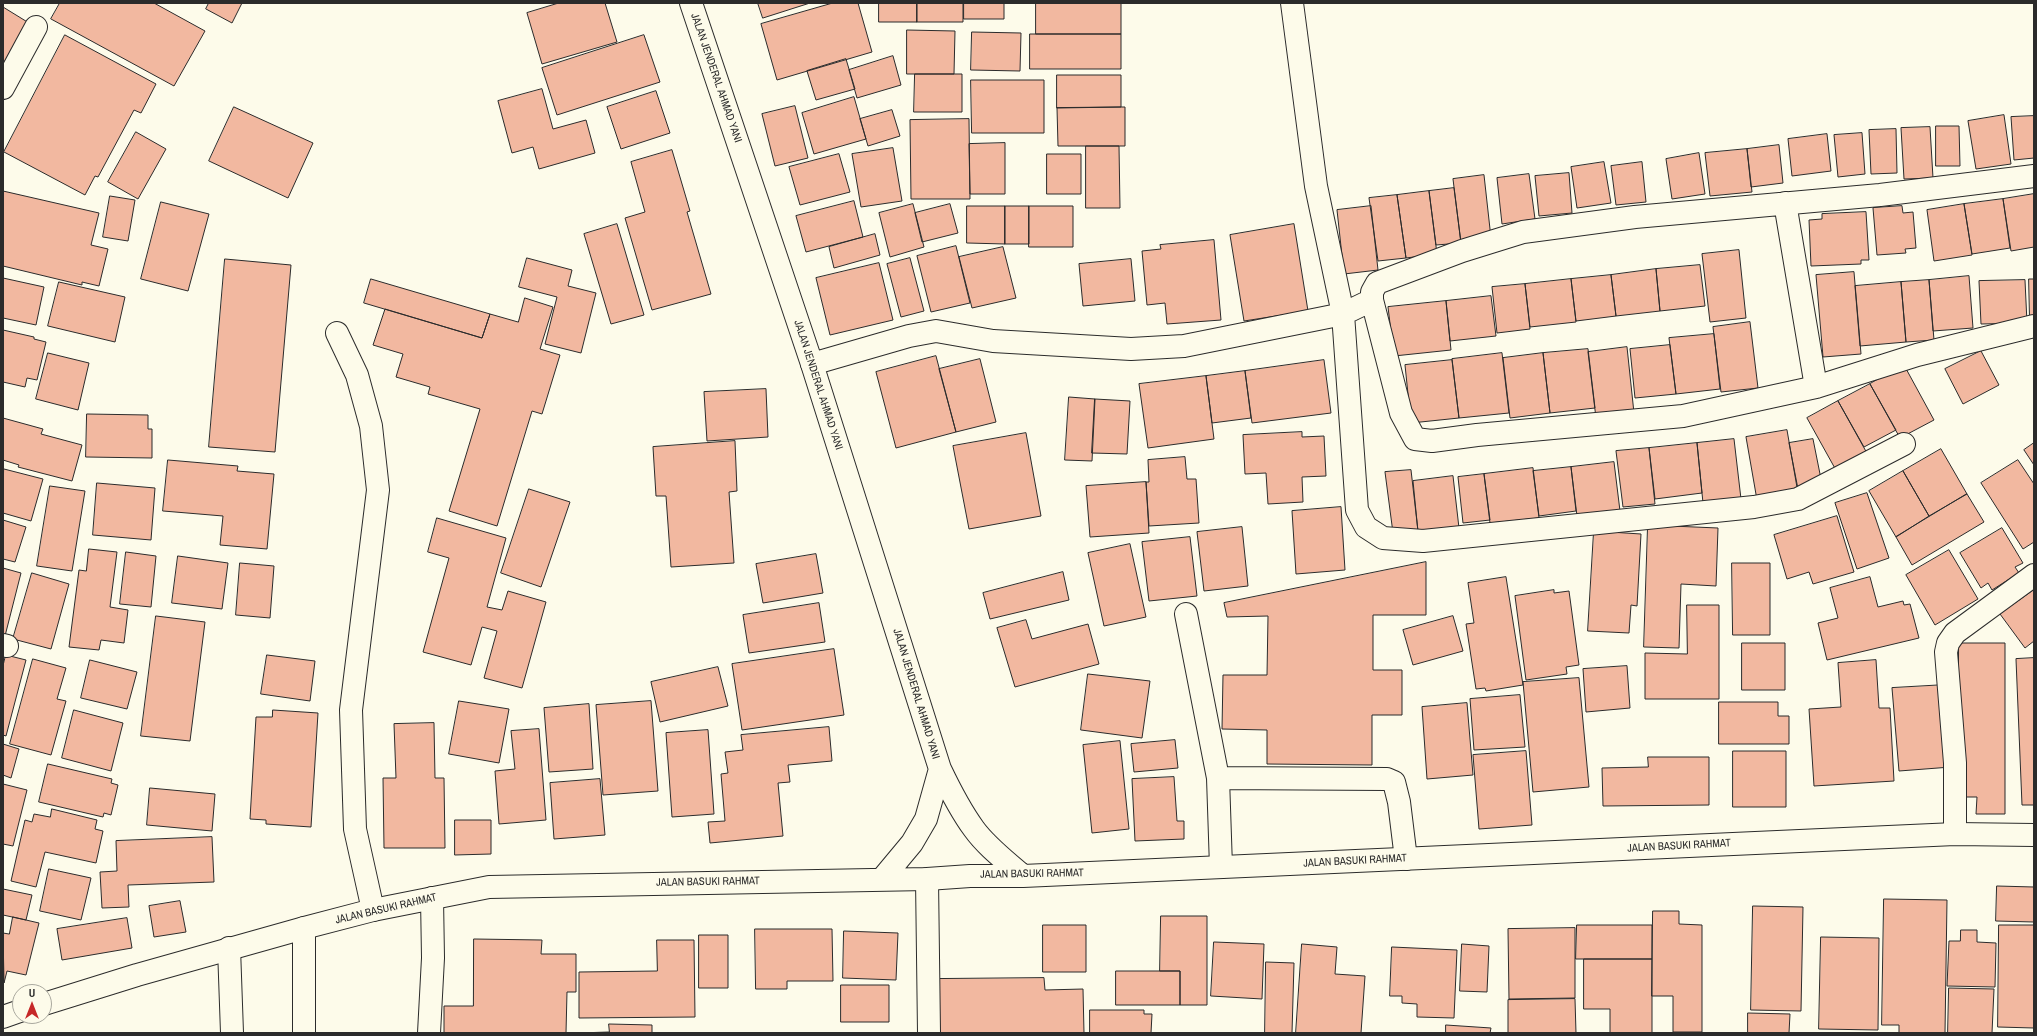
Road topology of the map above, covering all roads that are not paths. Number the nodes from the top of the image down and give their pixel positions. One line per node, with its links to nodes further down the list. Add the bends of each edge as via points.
1 (690, 3): 11 (main road, JALAN JENDERAL AHMAD YANI)
2 (1292, 3): 8 (main road, via 1316,186)
3 (36, 27): 4 (main road)
4 (3, 88)
5 (2034, 176): 6 (main road, via 1880,195)
6 (1785, 203): 7 (main road, via 1635,217 1523,232 1462,251 1377,283 1372,292); 12 (main road)
7 (1372, 300): 8 (main road); 12 (main road, via 1401,414 1415,439 1432,441 1683,416)
8 (1343, 314): 11 (main road, via 1184,346 1131,349 993,341 936,331 909,336); 13 (main road, via 1357,510 1366,527 1383,538 1423,541 1754,507 1798,499)
9 (2034, 326): 12 (main road, via 1917,355)
10 (337, 333): 26 (main road, via 357,375 371,426 378,490 351,710 355,829)
11 (812, 364): 16 (main road, JALAN JENDERAL AHMAD YANI)
12 (1816, 387)
13 (1904, 444)
14 (2034, 575): 18 (main road, via 1955,633 1948,643 1946,652 1954,763)
15 (1186, 614): 17 (main road)
16 (940, 769): 22 (main road, JALAN JENDERAL AHMAD YANI, via 956,803 974,830); 23 (main road, JALAN JENDERAL AHMAD YANI, via 926,819 912,843)
17 (1218, 778): 20 (main road, via 1387,779 1394,782); 21 (main road)
18 (1955, 834): 19 (main road, JALAN BASUKI RAHMAT); 20 (main road, JALAN BASUKI RAHMAT)
19 (2034, 835)
20 (1406, 859): 21 (main road, JALAN BASUKI RAHMAT)
21 (1221, 867): 22 (main road, JALAN BASUKI RAHMAT)
22 (1023, 876): 24 (main road, JALAN BASUKI RAHMAT)
23 (882, 879): 24 (main road, JALAN BASUKI RAHMAT); 25 (main road, JALAN BASUKI RAHMAT, via 489,887)
24 (927, 879): 33 (main road)
25 (432, 898): 26 (main road, JALAN BASUKI RAHMAT); 32 (main road, via 433,958)
26 (373, 910): 27 (main road, JALAN BASUKI RAHMAT)
27 (304, 928): 28 (main road, JALAN BASUKI RAHMAT); 31 (main road)
28 (229, 948): 29 (main road, JALAN BASUKI RAHMAT); 30 (main road)
29 (52, 1002)
30 (232, 1033)
31 (304, 1033)
32 (429, 1033)
33 (929, 1033)

